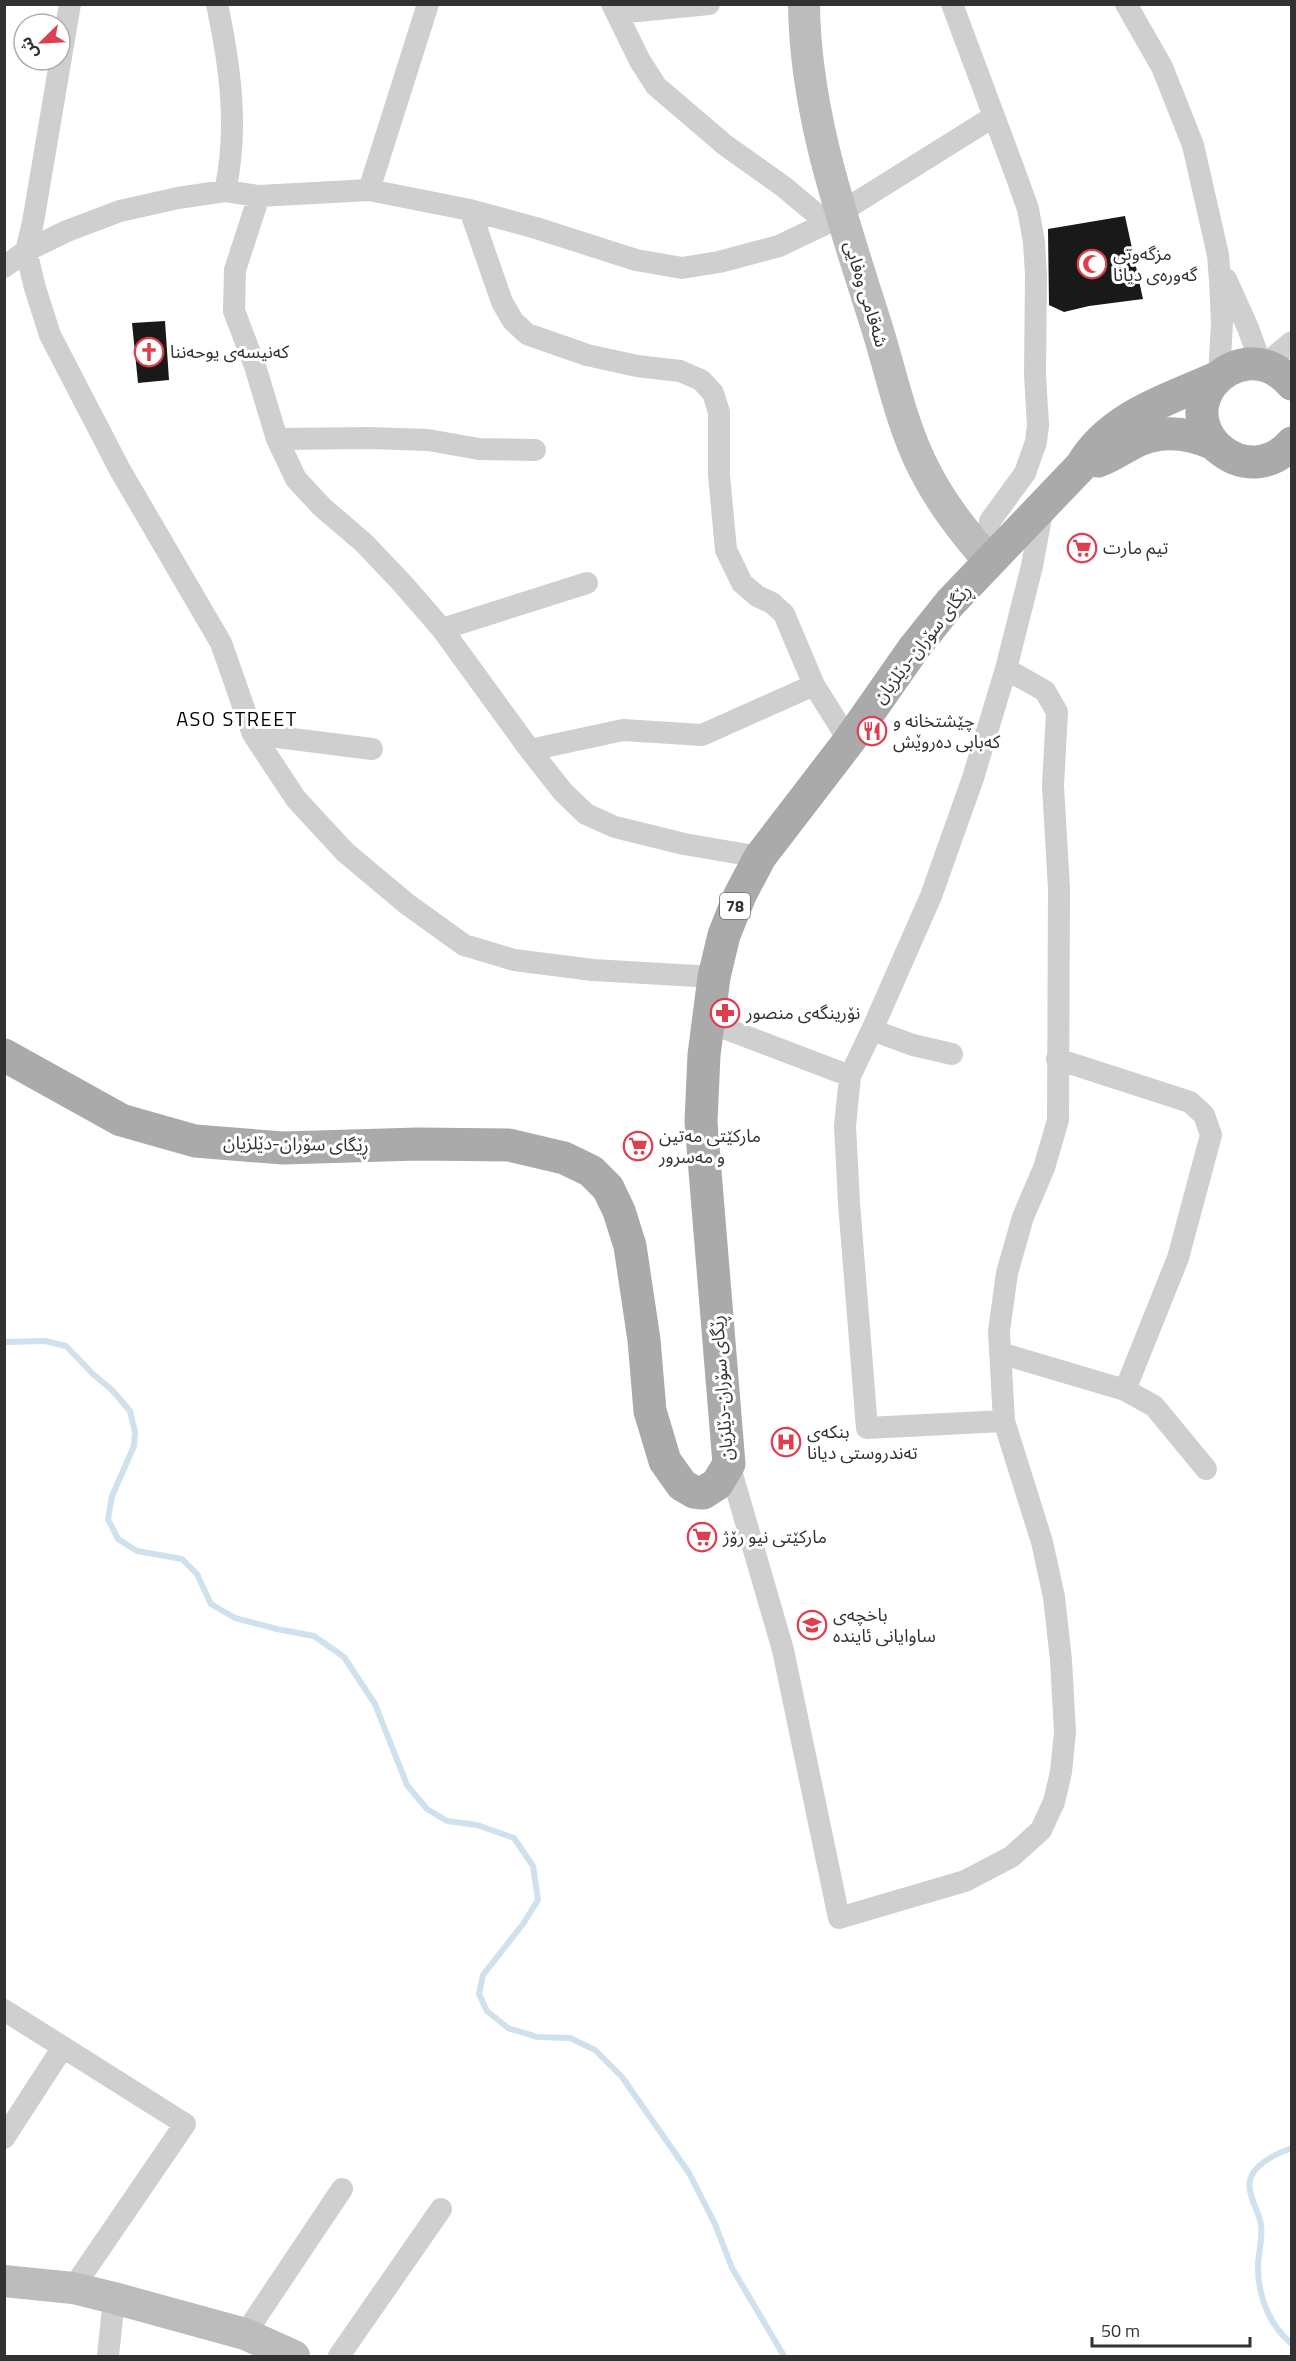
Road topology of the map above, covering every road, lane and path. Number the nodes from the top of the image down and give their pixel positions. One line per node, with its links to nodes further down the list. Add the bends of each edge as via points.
1 (70, 4): 15 (street, via 33,222)
2 (217, 4): 11 (street, via 232,90 231,164)
3 (428, 4): 10 (street)
4 (709, 4): 8 (street)
5 (804, 4): 14 (street, شەقامی وەفایی, via 807,64)
6 (952, 4): 9 (street)
7 (1126, 4): 16 (street, via 1162,67 1184,118)
8 (615, 9): 14 (street, via 657,86 724,145)
9 (993, 117): 14 (street); 28 (street, via 1028,209 1034,242 1038,425 1025,473 990,521)
10 (369, 190): 12 (street); 13 (street)
11 (225, 192): 12 (street); 15 (street, via 120,211)
12 (259, 196): 22 (street, via 235,270 234,311)
13 (470, 210): 14 (street, via 636,260 682,268 780,246); 32 (street, via 502,302 513,321 527,334 587,355 680,371 701,380 713,393 719,412 719,475 726,550 742,583 784,614)
14 (834, 217): 28 (street, شەقامی وەفایی, via 922,466 951,515)
15 (15, 250): 17 (street); 33 (street, via 35,288 50,335 120,470 221,643)
16 (1218, 255): 19 (street); 20 (street, via 1222,304)
17 (4, 267)
18 (1292, 342): 19 (street)
19 (1262, 365): 20 (main road, ڕێگای سۆران-دێلزیان, via 1235,367); 21 (main road, via 1276,370)
20 (1218, 377): 23 (main road, via 1203,410 1207,434); 26 (main road, ڕێگای سۆران-دێلزیان, via 1119,425 1099,440)
21 (1292, 384)
22 (277, 439): 24 (street, via 428,440 479,449); 30 (street, via 296,479 364,543)
23 (1214, 444): 25 (main road, ڕێگای سۆران-دێلزیان, via 1223,453 1248,462 1261,462); 26 (main road, ڕێگای سۆران-دێلزیان, via 1187,434 1159,435)
24 (535, 450)
25 (1285, 453)
26 (1082, 466): 27 (main road, ڕێگای سۆران-دێلزیان / 78)
27 (1043, 507): 28 (main road, ڕێگای سۆران-دێلزیان / 78); 31 (street)
28 (992, 558): 34 (main road, ڕێگای سۆران-دێلزیان / 78, via 942,612)
29 (587, 583): 30 (street)
30 (442, 628): 36 (street)
31 (1006, 669): 40 (street, via 974,778 931,896); 43 (street, via 1045,692 1057,712 1053,786 1059,889)
32 (814, 685): 34 (street); 36 (street, via 702,735 623,730)
33 (253, 734): 35 (street); 38 (street, via 296,799 345,852 464,945 514,960 593,970)
34 (849, 741): 37 (main road, ڕێگای سۆران-دێلزیان / 78)
35 (372, 749)
36 (530, 750): 37 (street, via 586,814 615,827)
37 (760, 857): 38 (main road, ڕێگای سۆران-دێلزیان / 78, via 732,915)
38 (714, 977): 39 (main road, ڕێگای سۆران-دێلزیان / 78)
39 (708, 1022): 44 (street); 48 (main road, ڕێگای سۆران-دێلزیان / 78, via 702,1088 703,1155)
40 (872, 1030): 41 (street); 44 (street)
41 (952, 1054)
42 (4, 1055): 48 (main road, ڕێگای سۆران-دێلزیان, via 121,1120 195,1141 283,1148 509,1145 564,1158 591,1171 608,1188 630,1246 650,1412 665,1461 682,1485 703,1493 717,1484)
43 (1057, 1059): 45 (street, via 1058,1120 1007,1273); 46 (street, via 1190,1102 1204,1115 1211,1135 1178,1258)
44 (850, 1076): 47 (street, via 845,1137 867,1428)
45 (1000, 1353): 46 (street); 47 (street)
46 (1125, 1390): 49 (street, via 1155,1406)
47 (1004, 1421): 48 (street, via 1042,1542 1054,1597 1065,1732 1054,1802 1041,1830 1011,1857 965,1881 839,1918 783,1650)
48 (729, 1464)
49 (1206, 1469)
50 (4, 2010): 51 (street)
51 (63, 2047): 52 (street); 56 (street, via 185,2124)
52 (4, 2139)
53 (342, 2189): 58 (street)
54 (441, 2209): 61 (street)
55 (4, 2280): 56 (street)
56 (73, 2288): 57 (street)
57 (114, 2298): 58 (street); 59 (street)
58 (245, 2334): 60 (street)
59 (108, 2356)
60 (294, 2356)
61 (339, 2356)

